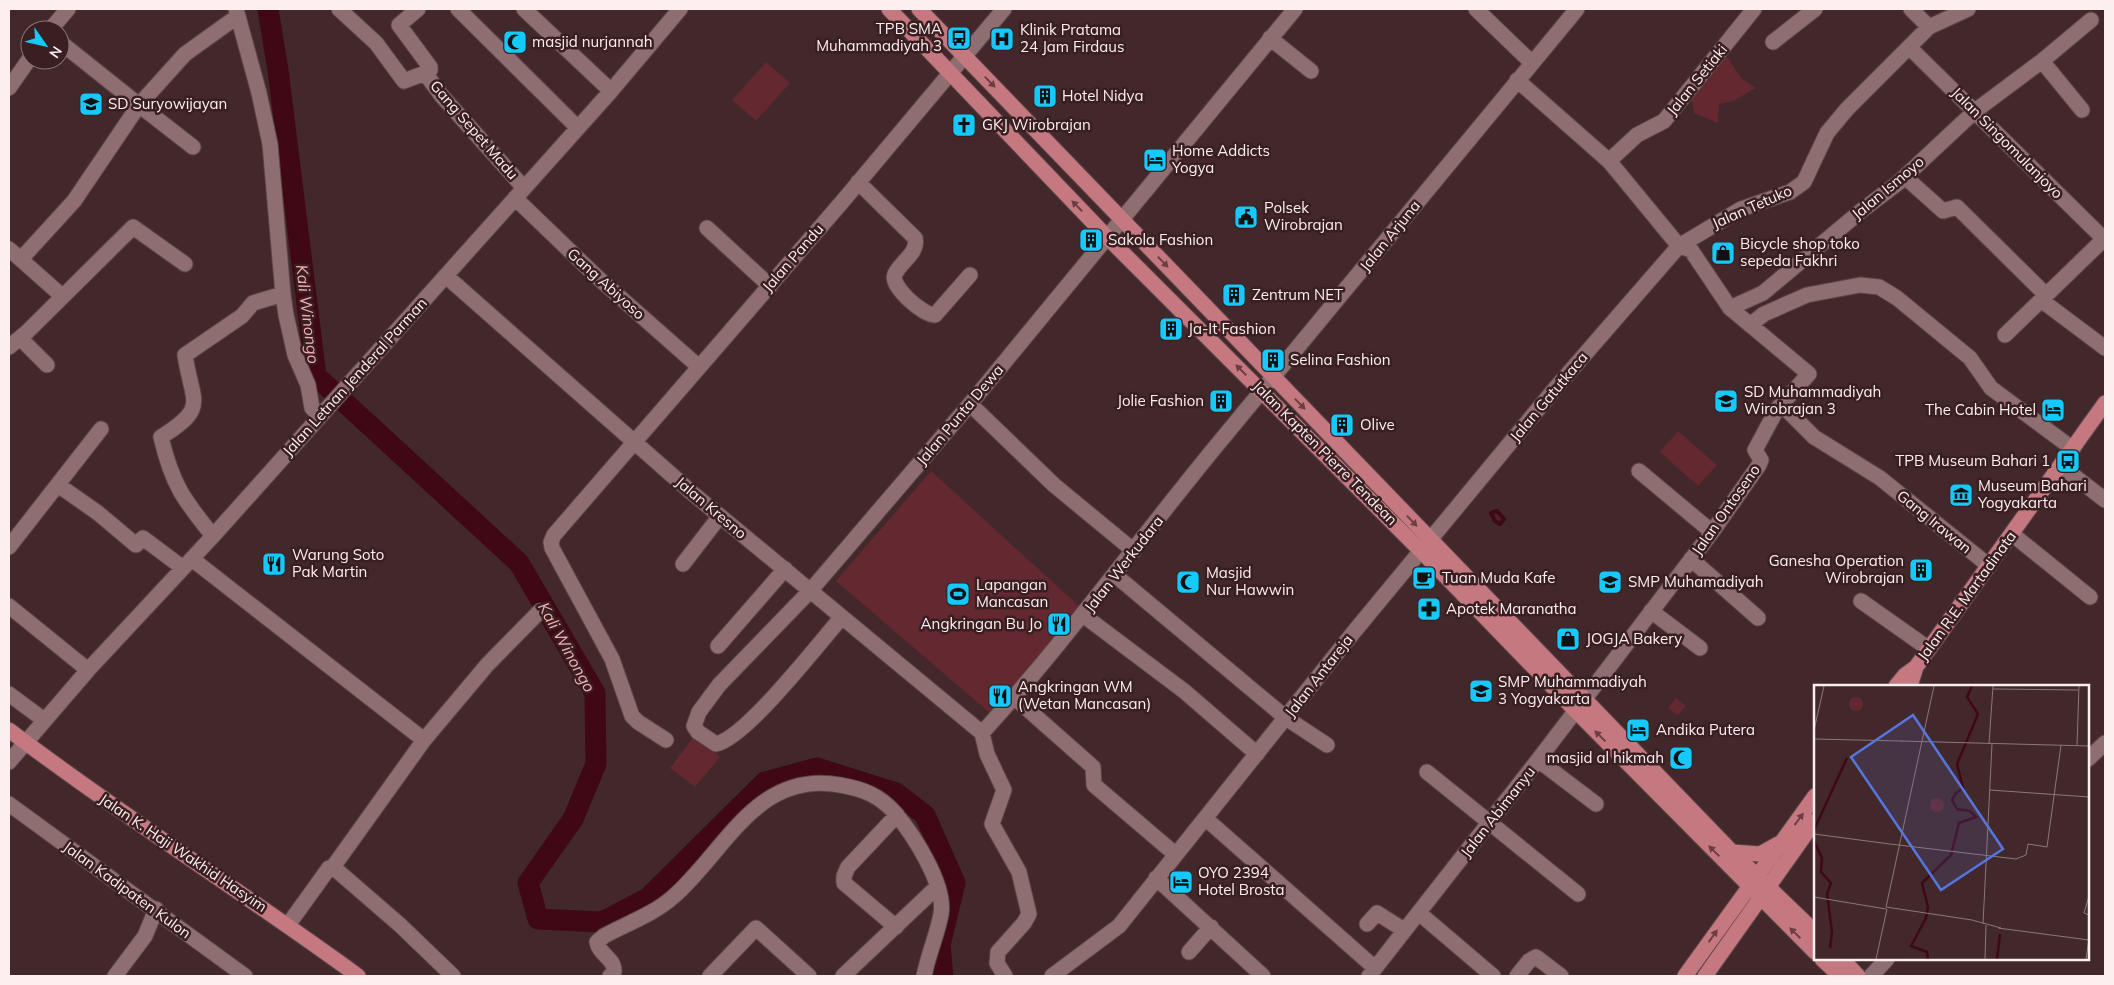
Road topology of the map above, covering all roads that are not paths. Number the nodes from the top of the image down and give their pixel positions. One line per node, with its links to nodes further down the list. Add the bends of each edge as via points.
1 (68, 9): 18 (street)
2 (339, 9): 30 (street, via 376,43 404,81)
3 (418, 9): 30 (street, Gang Sepet Madu, via 399,25 430,67)
4 (458, 9): 38 (street)
5 (524, 9): 34 (street)
6 (680, 9): 34 (street, Jalan Letnan Jenderal Parman)
7 (889, 9): 31 (main road, Jalan Kapten Pierre Tendean)
8 (919, 9): 25 (main road, Jalan Kapten Pierre Tendean)
9 (1004, 9): 25 (street, Jalan Pandu)
10 (1295, 9): 21 (street, Jalan Punta Dewa)
11 (1476, 9): 27 (street)
12 (1577, 9): 27 (street, Jalan Arjuna)
13 (1754, 9): 40 (street, Jalan Setiaki, via 1664,120 1638,135)
14 (1815, 9): 22 (street)
15 (1911, 9): 20 (street)
16 (1968, 9): 20 (street)
17 (237, 13): 35 (street, via 185,54); 55 (street, via 270,144)
18 (59, 20)
19 (2091, 20): 26 (street, Jalan Ismoyo)
20 (1929, 27): 23 (street)
21 (1270, 38): 29 (street); 44 (street, Jalan Punta Dewa)
22 (1773, 42)
23 (1909, 47): 37 (street, Jalan Singomulanjoyo); 48 (street, Jalan Tetuko, via 1827,133 1804,182 1790,192 1741,209)
24 (70, 50): 35 (street)
25 (964, 55): 31 (street, Jalan Pandu); 44 (main road, Jalan Kapten Pierre Tendean, one-way to 44)
26 (2042, 61): 36 (street); 37 (street, Jalan Ismoyo)
27 (1532, 63): 32 (street, Jalan Arjuna)
28 (22, 70): 33 (street)
29 (1311, 71)
30 (425, 72): 43 (street, Gang Sepet Madu)
31 (949, 72): 42 (street, Jalan Pandu); 46 (main road, Jalan Kapten Pierre Tendean, one-way to 31)
32 (1517, 80): 40 (street); 65 (street, Jalan Arjuna)
33 (9, 88)
34 (611, 91): 38 (street, Jalan Letnan Jenderal Parman)
35 (139, 105): 39 (street); 50 (street, via 74,201)
36 (2082, 110)
37 (1975, 111): 41 (street, Jalan Ismoyo); 47 (street, Jalan Singomulanjoyo)
38 (578, 128): 43 (street, Jalan Letnan Jenderal Parman)
39 (193, 147)
40 (1609, 161): 48 (street)
41 (1905, 177): 57 (street, via 1943,211 1957,207); 58 (street, Jalan Ismoyo, via 1763,293)
42 (858, 182): 52 (street, via 915,238 915,247 894,279 897,288 927,313 935,315); 54 (street, Jalan Pandu)
43 (520, 193): 53 (street, Jalan Letnan Jenderal Parman); 64 (street, Gang Abiyoso, via 596,276)
44 (1121, 220): 46 (street, Jalan Punta Dewa); 65 (main road, Jalan Kapten Pierre Tendean, one-way to 65)
45 (707, 228): 54 (street)
46 (1106, 236): 66 (main road, Jalan Kapten Pierre Tendean, one-way to 46); 68 (street, Jalan Punta Dewa)
47 (2105, 240): 57 (street)
48 (1679, 246): 58 (street, Jalan Ontoseno, via 1691,250); 82 (street, Jalan Gatutkaca, via 1553,391)
49 (9, 249): 50 (street)
50 (21, 259): 56 (street)
51 (185, 264): 56 (street, via 133,227)
52 (970, 275)
53 (446, 276): 70 (street, Jalan Letnan Jenderal Parman); 72 (street, Jalan Kresno)
54 (770, 286): 64 (street, Jalan Pandu)
55 (283, 294): 70 (street, via 295,355 308,385 312,408); 81 (street, via 252,304 242,316 185,355 195,404 190,416 160,437 171,476 185,502)
56 (62, 296): 61 (street)
57 (2044, 297): 60 (street); 62 (street)
58 (1730, 308): 59 (street, Jalan Ontoseno)
59 (1750, 326): 69 (street, Jalan Ontoseno, via 1809,374); 73 (street, via 1764,314 1807,295 1860,285 1879,287 1970,358 1990,388)
60 (2005, 335)
61 (15, 343): 63 (street)
62 (2105, 348)
63 (47, 365)
64 (699, 367): 72 (street, Jalan Pandu)
65 (1275, 378): 66 (street, Jalan Arjuna); 82 (main road, Jalan Kapten Pierre Tendean, one-way to 82)
66 (1264, 392): 82 (main road, Jalan Kapten Pierre Tendean); 84 (street, Jalan Werkudara)
67 (2105, 402): 73 (main road, Jalan R.E. Martadinata)
68 (970, 404): 84 (street, via 1054,485); 91 (street, Jalan Punta Dewa)
69 (1782, 405): 79 (street, Jalan Ontoseno, via 1770,420 1755,450 1762,460); 88 (street, Gang Irawan, via 1814,437 1880,478)
70 (321, 414): 81 (street, Jalan Letnan Jenderal Parman)
71 (102, 429): 76 (street)
72 (635, 442): 78 (street, Jalan Kresno); 116 (street, Jalan Pandu, via 551,542 612,659 632,716)
73 (2073, 449): 74 (main road, Jalan R.E. Martadinata)
74 (2061, 466): 77 (street); 80 (main road, Jalan R.E. Martadinata)
75 (1639, 471): 79 (street)
76 (58, 485): 83 (street); 86 (street, via 136,545 143,538)
77 (2105, 500)
78 (720, 516): 87 (street); 89 (street, Jalan Kresno)
79 (1712, 532): 85 (street, Jalan Ontoseno)
80 (2012, 534): 88 (main road, Jalan R.E. Martadinata); 92 (street)
81 (213, 536): 86 (street, Jalan Letnan Jenderal Parman)
82 (1426, 546): 108 (main road, Jalan Kapten Pierre Tendean); 110 (main road, Jalan Kapten Pierre Tendean); 111 (street, Jalan Antareja)
83 (9, 547)
84 (1134, 551): 90 (street, Jalan Werkudara)
85 (1691, 559): 96 (street, Jalan Ontoseno); 99 (street)
86 (188, 563): 104 (street, Jalan Letnan Jenderal Parman); 115 (street)
87 (683, 564)
88 (1988, 565): 102 (main road, Jalan R.E. Martadinata)
89 (785, 569): 91 (street, Jalan Kresno); 100 (street)
90 (1115, 575): 97 (street, Jalan Werkudara); 111 (street)
91 (811, 590): 98 (street, Jalan Kresno); 98 (street, Jalan Punta Dewa, via 719,686 695,719 694,726 698,732 716,744 728,740 767,703)
92 (2090, 597)
93 (1861, 601): 102 (street)
94 (9, 606): 104 (street)
95 (540, 610): 115 (street, via 487,665)
96 (1651, 611): 101 (street); 108 (street, Jalan Ontoseno)
97 (1083, 615): 109 (street, Jalan Werkudara); 120 (street, via 1184,691)
98 (842, 617): 114 (street, Jalan Kresno)
99 (1758, 618)
100 (718, 646)
101 (1700, 648)
102 (1928, 649): 103 (main road, Jalan R.E. Martadinata)
103 (1916, 667): 105 (main road, Jalan R.E. Martadinata); 106 (main road, Jalan R.E. Martadinata)
104 (88, 670): 112 (street, Jalan Letnan Jenderal Parman)
105 (1897, 685)
106 (1910, 685)
107 (9, 694): 112 (street)
108 (1585, 697): 110 (street, Jalan Abimanyu); 133 (main road, Jalan Kapten Pierre Tendean)
109 (1014, 698): 114 (street, Jalan Werkudara); 134 (street, via 1093,767 1094,785)
110 (1575, 710): 122 (street, Jalan Abimanyu); 137 (main road, Jalan Kapten Pierre Tendean, one-way to 110)
111 (1286, 718): 119 (street); 120 (street, Jalan Antareja)
112 (44, 720): 117 (street, Jalan Letnan Jenderal Parman)
113 (9, 730): 117 (main road, Jalan K. Haji Wakhid Hasyim)
114 (982, 733): 172 (street, via 987,754 1004,790 992,819 992,828 1019,872 1030,911 1024,923 998,952 997,963)
115 (424, 740): 136 (street)
116 (666, 740)
117 (25, 742): 123 (street, Jalan Letnan Jenderal Parman); 151 (main road, Jalan K. Haji Wakhid Hasyim, via 129,819)
118 (2105, 743): 121 (street)
119 (1327, 745)
120 (1256, 754): 129 (street, Jalan Antareja)
121 (2089, 759)
122 (1538, 760): 127 (street); 130 (street, Jalan Abimanyu)
123 (9, 762)
124 (1427, 772): 130 (street)
125 (1814, 797): 132 (main road, one-way to 125)
126 (9, 804): 145 (street, Jalan Kadipaten Kulon)
127 (1596, 804)
128 (897, 815): 140 (street, via 928,861); 152 (street, via 848,867 844,876 844,883); 167 (street, via 871,792 832,783 811,782 773,796 728,834 675,896 597,942 615,969)
129 (1205, 818): 134 (street, Jalan Antareja); 162 (street)
130 (1490, 822): 142 (street); 146 (street, Jalan Abimanyu)
131 (1814, 822): 135 (main road)
132 (1782, 842): 133 (main road, via 1760,854); 139 (main road)
133 (1732, 852): 139 (main road, Jalan Kapten Pierre Tendean)
134 (1175, 854): 138 (street, Jalan Antareja)
135 (1790, 855): 141 (main road); 144 (main road, via 1784,877)
136 (333, 867): 151 (street, via 329,868); 166 (street)
137 (1730, 867): 139 (main road, Jalan Kapten Pierre Tendean); 143 (main road, via 1737,888)
138 (1156, 878): 153 (street); 173 (street, Jalan Antareja, via 1119,926)
139 (1753, 881): 141 (main road, Jalan Kapten Pierre Tendean); 143 (main road)
140 (937, 887): 152 (street); 171 (street, via 941,914)
141 (1765, 892): 144 (main road); 147 (main road); 148 (main road)
142 (1578, 894)
143 (1735, 905): 178 (main road, one-way to 143)
144 (1789, 906): 155 (main road)
145 (156, 909): 149 (street, Jalan Kadipaten Kulon); 156 (street)
146 (1419, 913): 154 (street, Jalan Abimanyu); 175 (street)
147 (1775, 913): 148 (main road, via 1762,910); 157 (main road, one-way to 147)
148 (1748, 915): 179 (main road)
149 (170, 920): 156 (street); 164 (street, Jalan Kadipaten Kulon)
150 (1367, 924): 154 (street, via 1377,913)
151 (288, 925): 165 (main road, Jalan K. Haji Wakhid Hasyim)
152 (896, 927): 170 (street)
153 (1211, 927): 158 (street); 174 (street)
154 (1404, 930): 162 (street, Jalan Abimanyu)
155 (1814, 931)
156 (145, 936): 163 (street)
157 (1814, 951)
158 (1189, 952)
159 (1823, 960): 180 (main road)
160 (1843, 960): 181 (main road)
161 (1886, 960): 182 (street)
162 (1372, 972)
163 (115, 976)
164 (245, 976)
165 (358, 976)
166 (453, 976)
167 (610, 976)
168 (710, 976): 169 (street, via 756,928)
169 (809, 976)
170 (842, 976)
171 (924, 976)
172 (1005, 976)
173 (1052, 976)
174 (1263, 976)
175 (1493, 976)
176 (1517, 976): 177 (street, via 1536,957)
177 (1561, 976)
178 (1685, 976)
179 (1705, 976)
180 (1840, 976)
181 (1858, 976)
182 (1871, 976)

